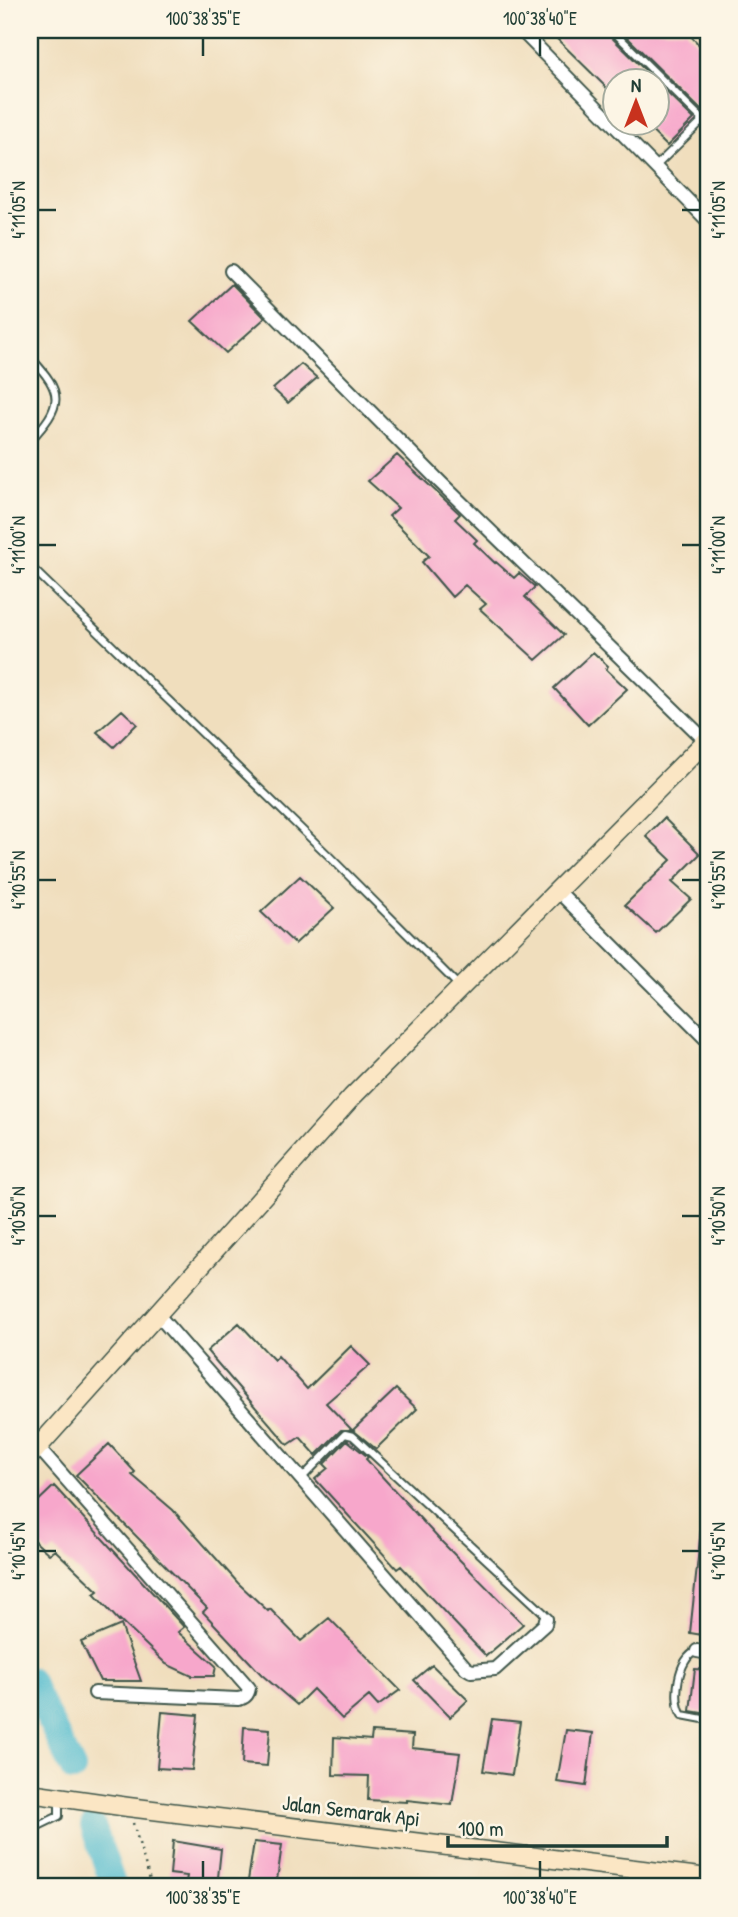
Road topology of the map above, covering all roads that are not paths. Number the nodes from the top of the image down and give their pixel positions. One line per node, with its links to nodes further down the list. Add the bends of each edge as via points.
1 (521, 30): 6 (street)
2 (612, 30): 5 (lane)
3 (703, 30): 4 (street)
4 (708, 36)
5 (706, 118): 6 (lane)
6 (655, 167): 7 (street)
7 (708, 221)
8 (230, 271): 12 (street)
9 (30, 357): 10 (lane, via 53,385 55,406)
10 (30, 441)
11 (30, 566): 14 (lane)
12 (707, 740): 13 (street)
13 (558, 891): 14 (street); 15 (street)
14 (461, 988): 16 (street, via 352,1097)
15 (708, 1041)
16 (158, 1315): 17 (street); 18 (street)
17 (34, 1452): 21 (street, via 249,1688 248,1694 238,1699)
18 (302, 1479): 19 (lane, via 345,1434 354,1436); 19 (street, via 471,1671 495,1669)
19 (546, 1619)
20 (702, 1652): 22 (lane, via 691,1653 682,1664 677,1701 682,1715)
21 (95, 1693)
22 (708, 1720)
23 (30, 1793): 24 (street, Jalan Semarak Api)
24 (59, 1797): 25 (lane, via 59,1816); 27 (street, Jalan Semarak Api)
25 (30, 1830)
26 (708, 1878): 27 (street, Jalan Semarak Api)
27 (651, 1879)

